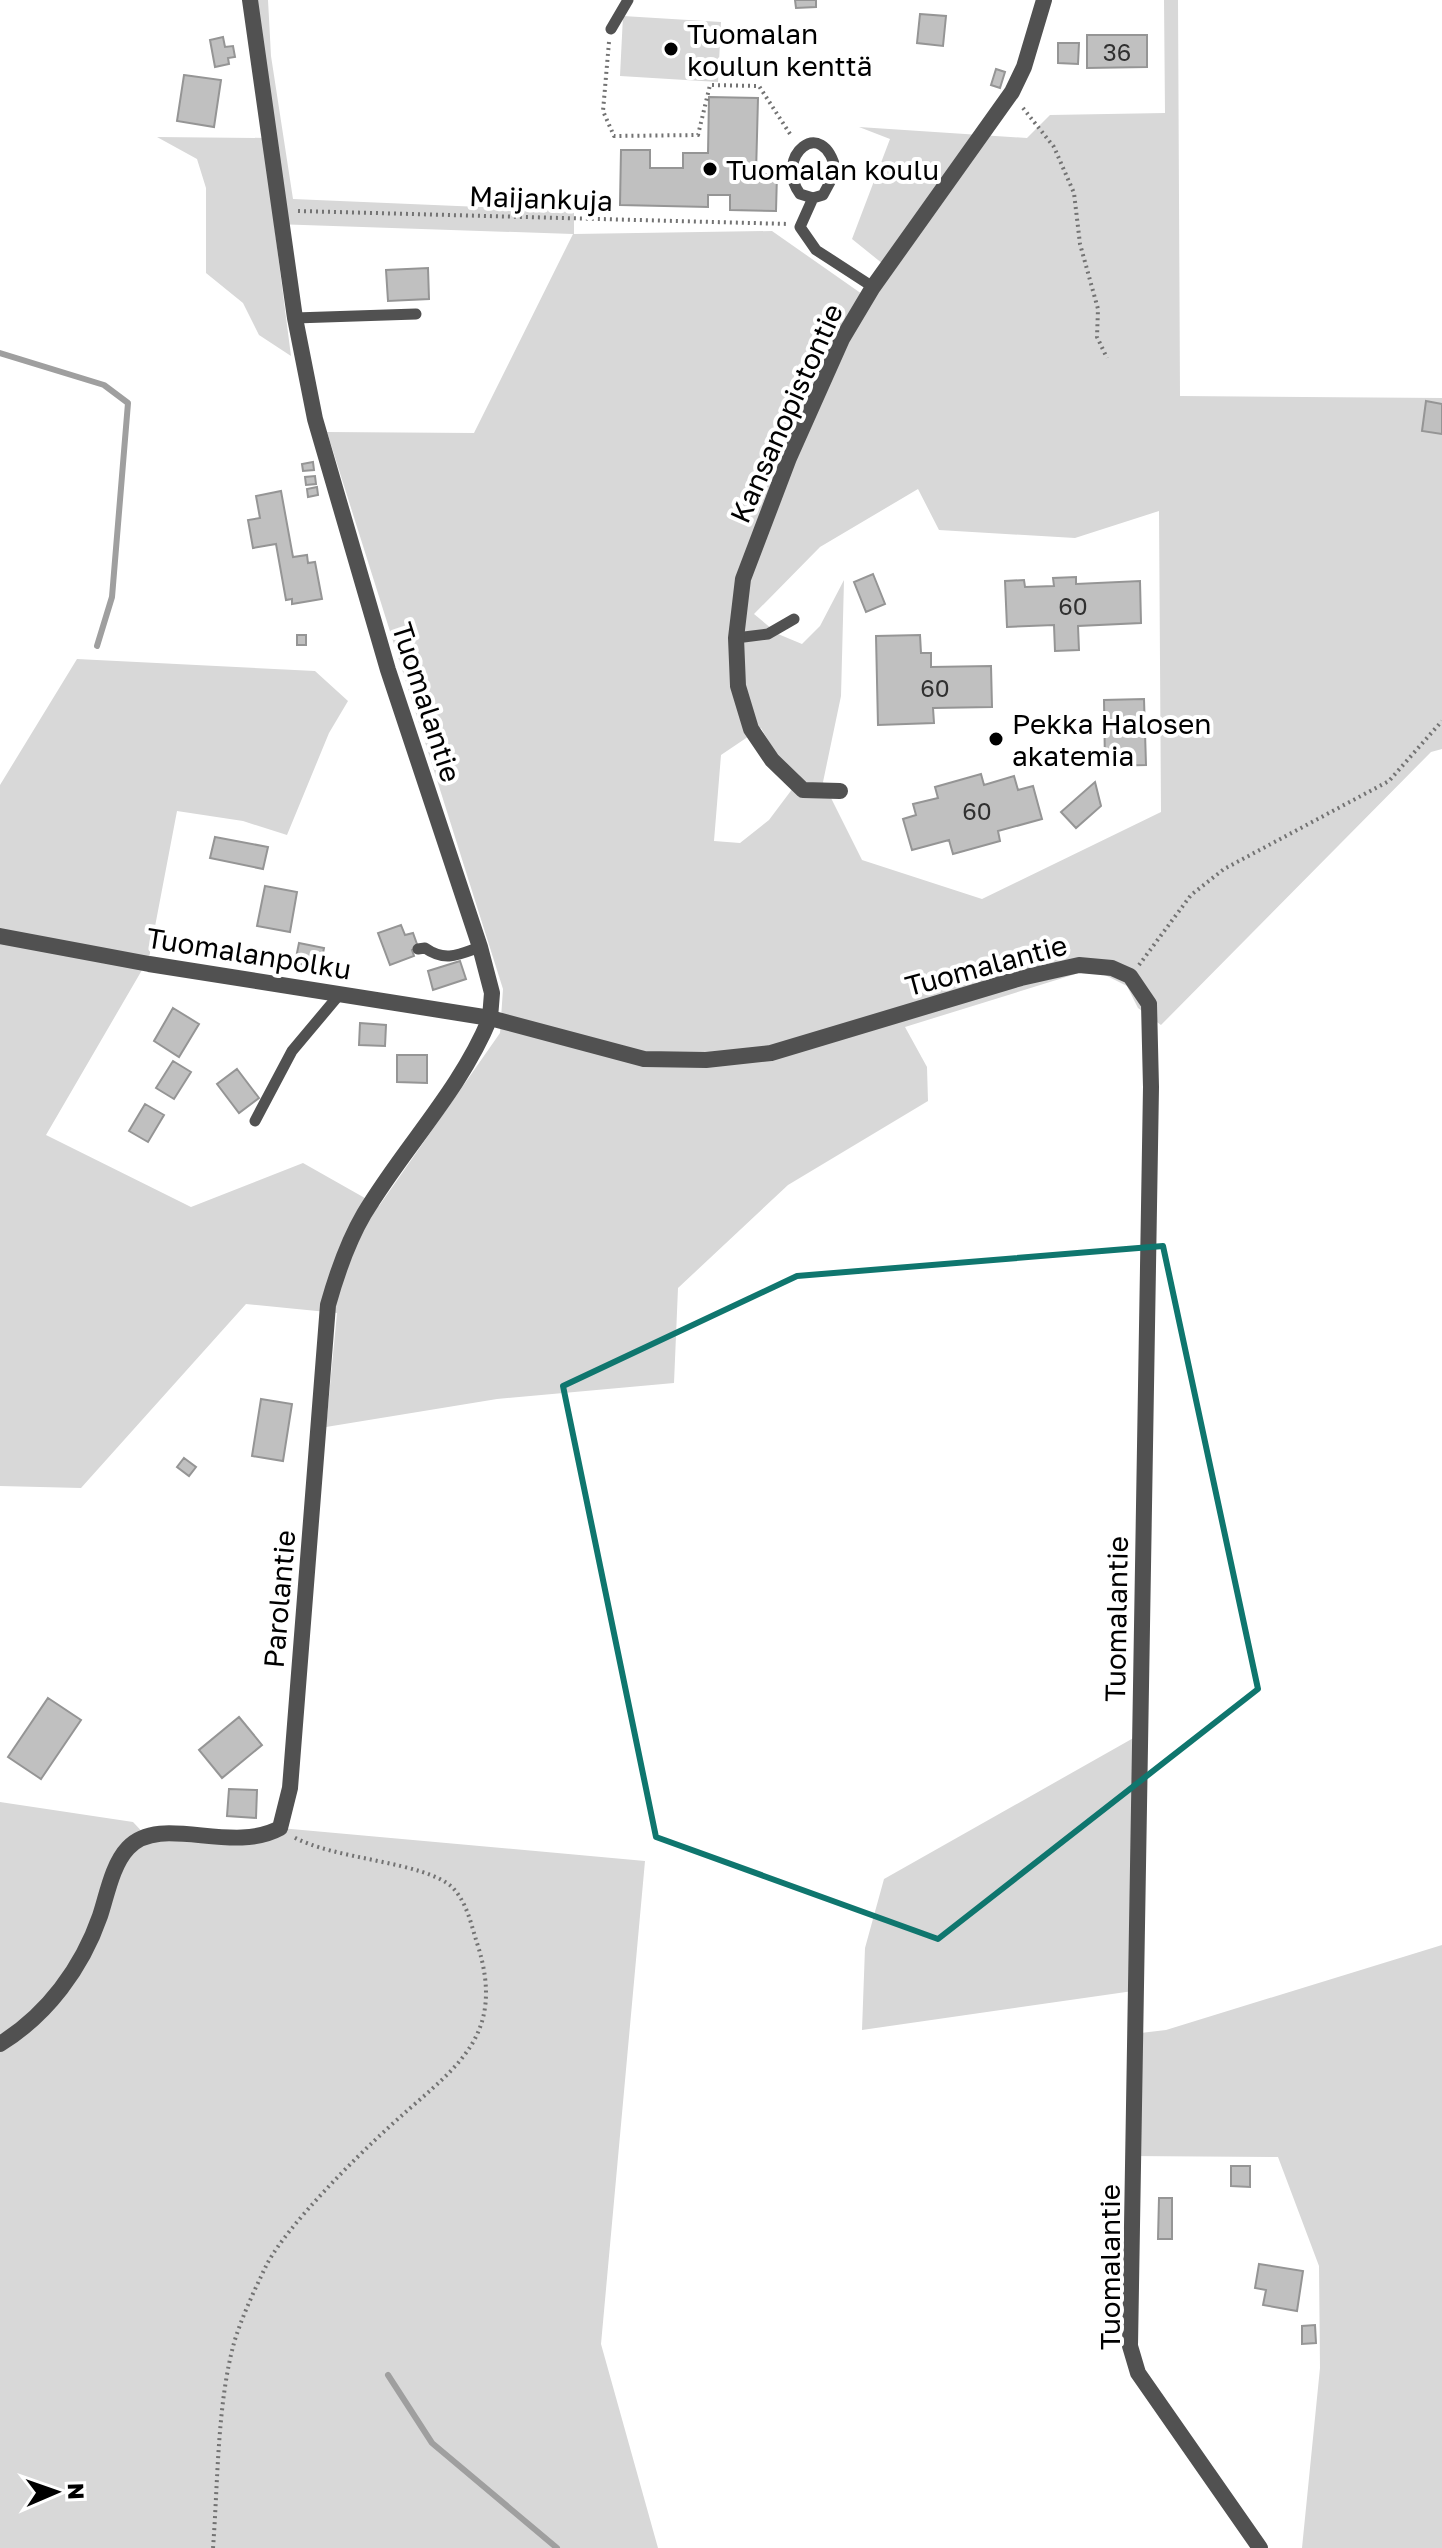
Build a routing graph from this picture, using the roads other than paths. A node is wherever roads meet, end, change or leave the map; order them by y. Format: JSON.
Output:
{"nodes":[{"id":1,"x":250,"y":0,"type":"edge"},
{"id":2,"x":628,"y":0,"type":"edge"},
{"id":3,"x":1044,"y":0,"type":"edge"},
{"id":4,"x":611,"y":29,"type":"road end"},
{"id":5,"x":813,"y":198,"type":"junction"},
{"id":6,"x":873,"y":287,"type":"junction"},
{"id":7,"x":416,"y":314,"type":"dead end"},
{"id":8,"x":295,"y":318,"type":"junction"},
{"id":9,"x":794,"y":619,"type":"dead end"},
{"id":10,"x":736,"y":638,"type":"junction"},
{"id":11,"x":840,"y":791,"type":"dead end"},
{"id":12,"x":0,"y":936,"type":"edge"},
{"id":13,"x":480,"y":947,"type":"junction"},
{"id":14,"x":418,"y":949,"type":"dead end"},
{"id":15,"x":339,"y":995,"type":"junction"},
{"id":16,"x":490,"y":1018,"type":"junction"},
{"id":17,"x":255,"y":1121,"type":"dead end"},
{"id":18,"x":0,"y":2044,"type":"edge"},
{"id":19,"x":1260,"y":2548,"type":"edge"}],
"edges":[{"from":1,"to":8,"type":"street","name":"Tuomalantie"},
{"from":2,"to":4,"type":"lane"},
{"from":3,"to":6,"type":"street","name":"Kansanopistontie"},
{"from":5,"to":5,"type":"lane"},
{"from":5,"to":6,"type":"lane"},
{"from":6,"to":10,"type":"street","name":"Kansanopistontie"},
{"from":7,"to":8,"type":"lane"},
{"from":8,"to":13,"type":"street","name":"Tuomalantie"},
{"from":9,"to":10,"type":"lane"},
{"from":10,"to":11,"type":"street","name":"Kansanopistontie"},
{"from":12,"to":15,"type":"street","name":"Tuomalanpolku"},
{"from":13,"to":14,"type":"lane"},
{"from":13,"to":16,"type":"street","name":"Tuomalantie"},
{"from":15,"to":16,"type":"street","name":"Tuomalanpolku"},
{"from":15,"to":17,"type":"lane"},
{"from":16,"to":18,"type":"street","name":"Parolantie"},
{"from":16,"to":19,"type":"street","name":"Tuomalantie"}]}
